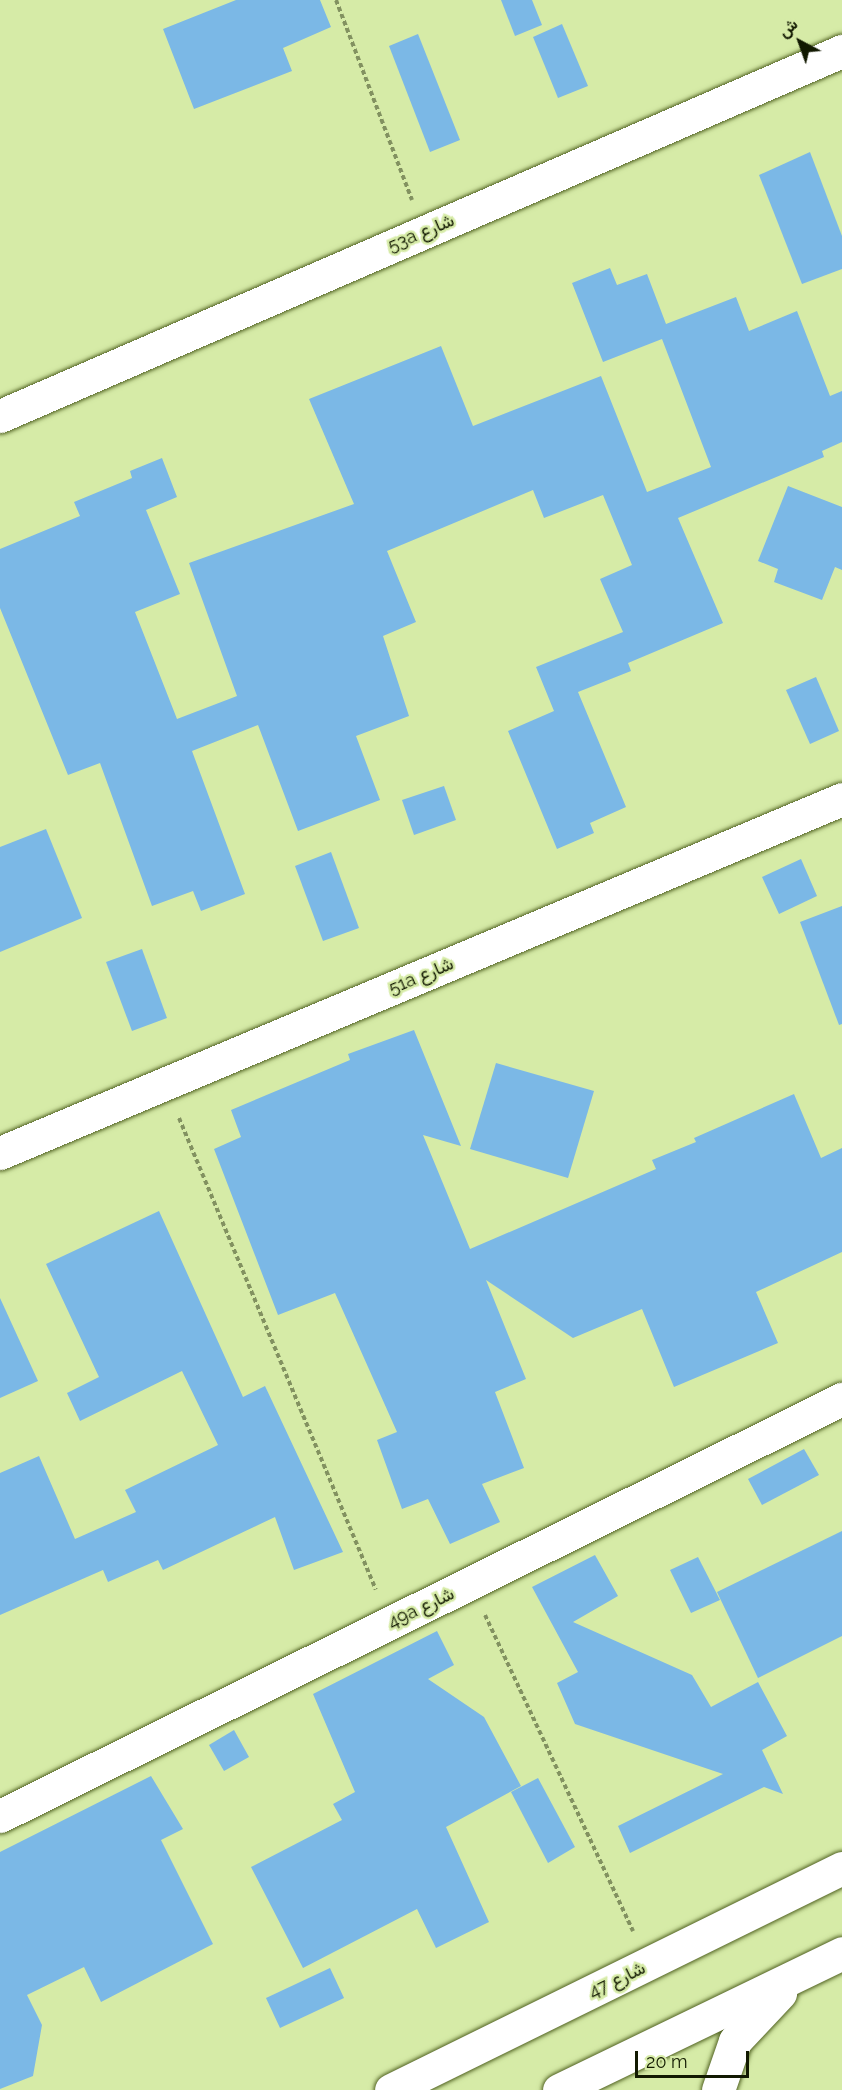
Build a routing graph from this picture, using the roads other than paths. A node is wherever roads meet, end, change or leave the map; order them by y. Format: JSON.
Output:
{"nodes":[{"id":1,"x":842,"y":51,"type":"edge"},
{"id":2,"x":0,"y":416,"type":"edge"},
{"id":3,"x":842,"y":799,"type":"edge"},
{"id":4,"x":0,"y":1153,"type":"edge"},
{"id":5,"x":842,"y":1399,"type":"edge"},
{"id":6,"x":0,"y":1816,"type":"edge"},
{"id":7,"x":842,"y":1868,"type":"edge"},
{"id":8,"x":842,"y":1953,"type":"edge"},
{"id":9,"x":804,"y":1971,"type":"junction"},
{"id":10,"x":391,"y":2090,"type":"edge"},
{"id":11,"x":559,"y":2090,"type":"edge"},
{"id":12,"x":718,"y":2090,"type":"edge"}],
"edges":[{"from":1,"to":2,"type":"street","name":"53a شارع"},
{"from":3,"to":4,"type":"street","name":"51a شارع"},
{"from":5,"to":6,"type":"street","name":"49a شارع"},
{"from":7,"to":10,"type":"street","name":"شارع 47"},
{"from":8,"to":9,"type":"street"},
{"from":9,"to":11,"type":"street"},
{"from":9,"to":12,"type":"street"}]}
